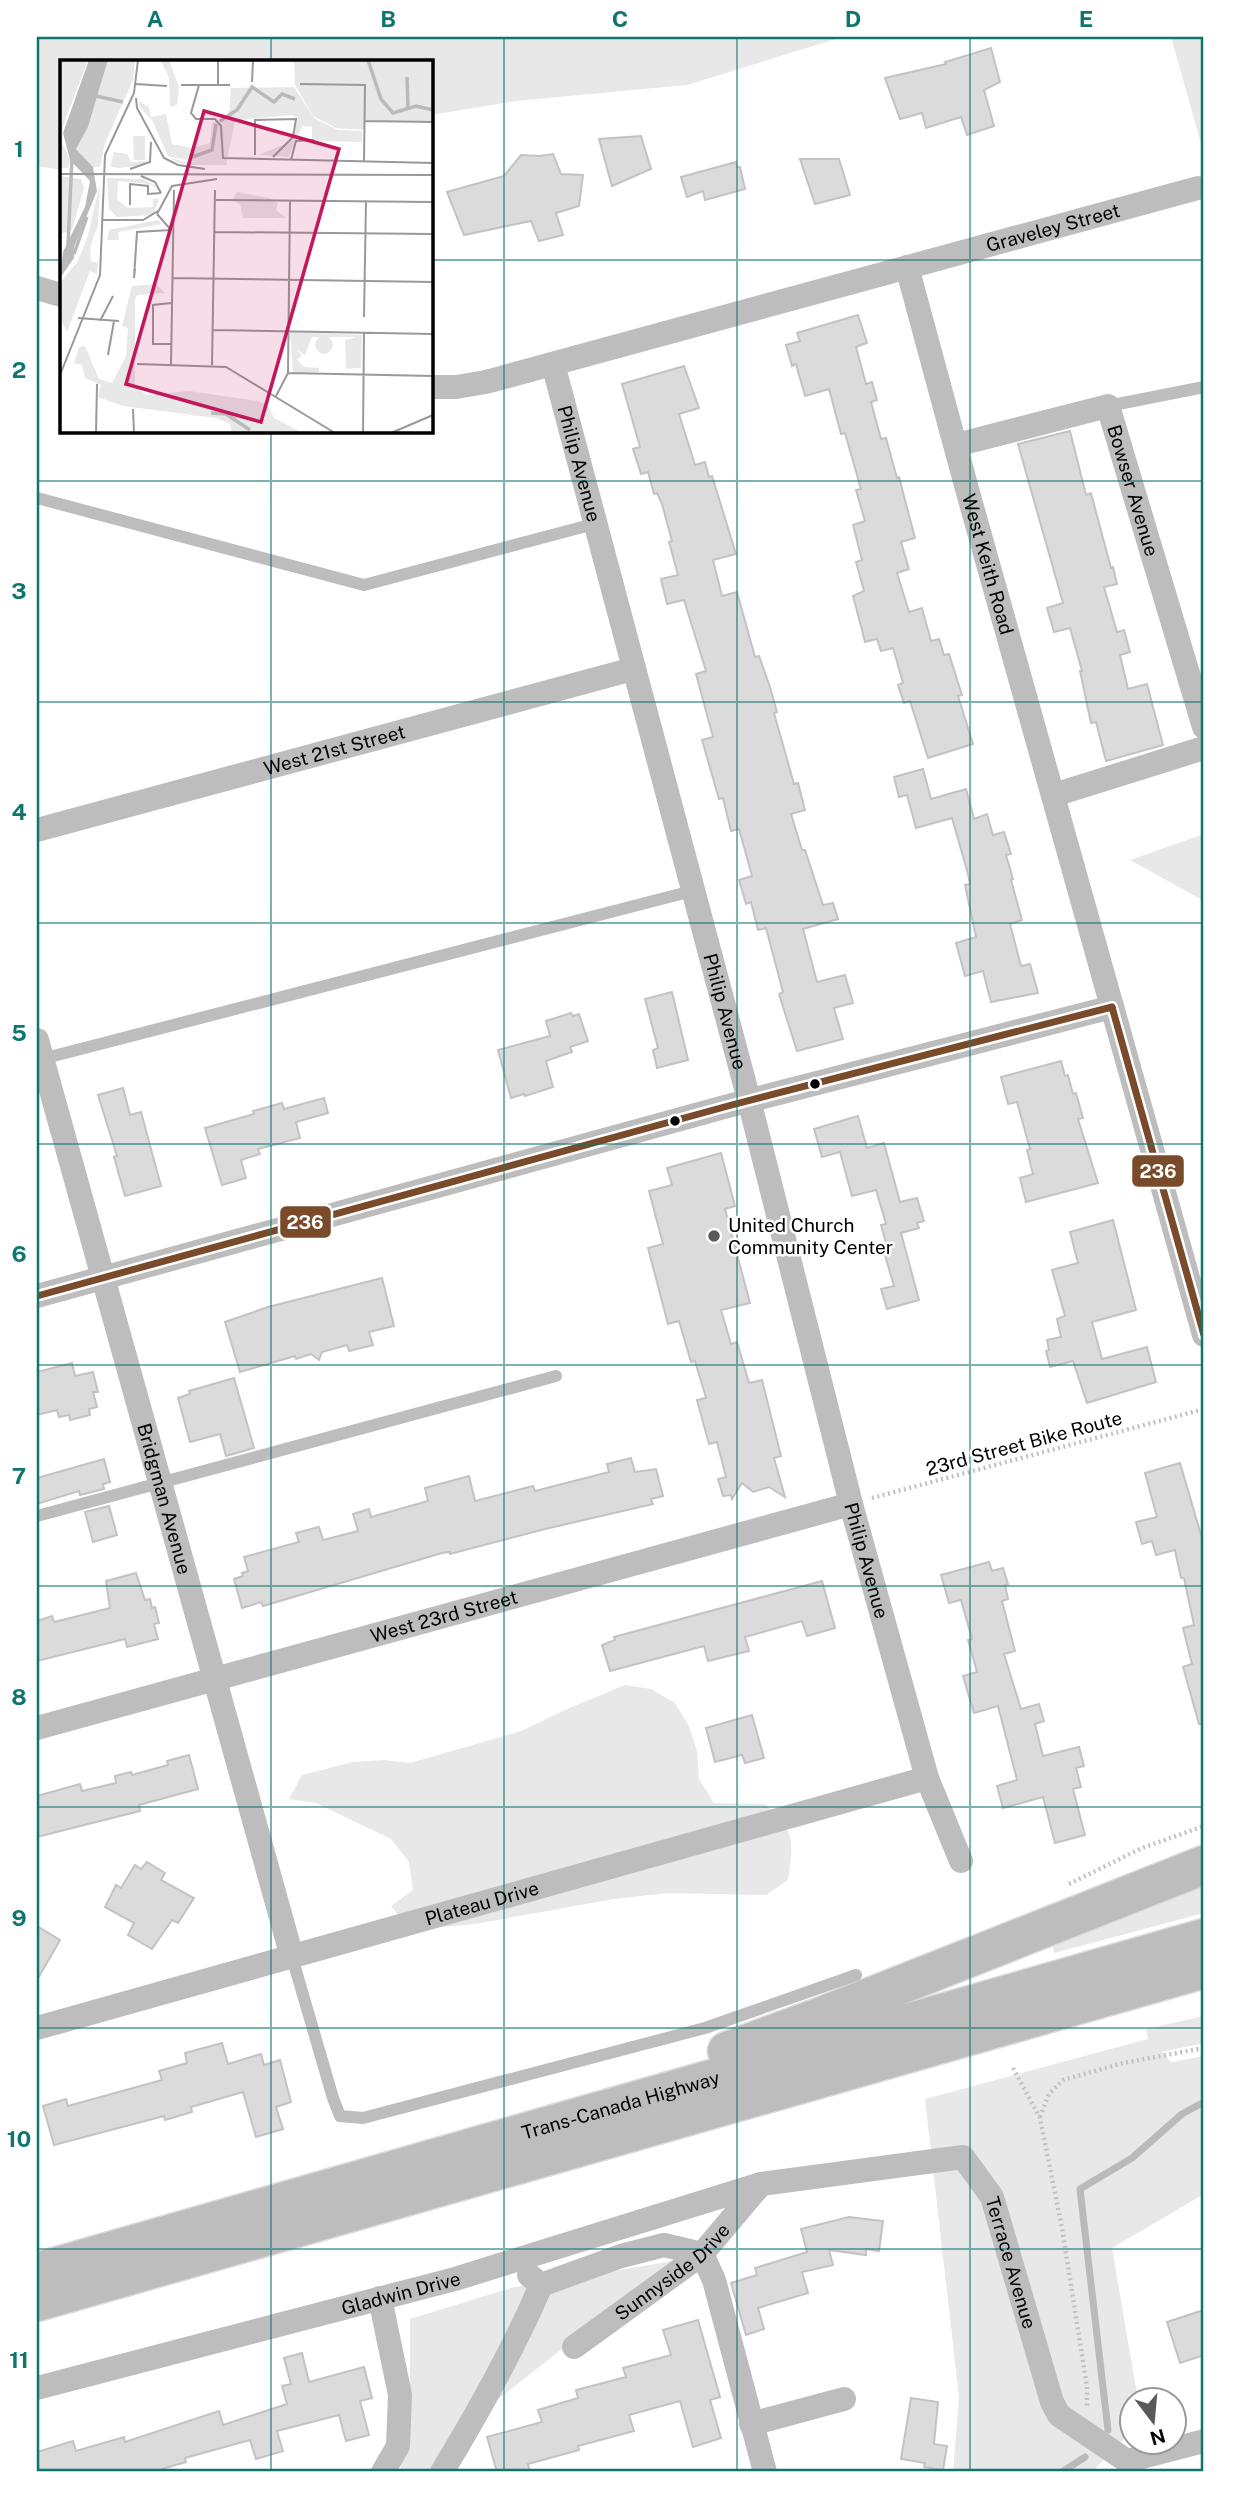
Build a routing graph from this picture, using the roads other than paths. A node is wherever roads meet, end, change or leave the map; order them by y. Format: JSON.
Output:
{"nodes":[{"id":1,"x":1198,"y":188,"type":"dead end"},
{"id":2,"x":907,"y":267,"type":"junction"},
{"id":3,"x":37,"y":288,"type":"edge"},
{"id":4,"x":60,"y":295,"type":"edge"},
{"id":5,"x":553,"y":364,"type":"junction"},
{"id":6,"x":432,"y":387,"type":"edge"},
{"id":7,"x":1204,"y":387,"type":"edge"},
{"id":8,"x":1108,"y":406,"type":"junction"},
{"id":9,"x":956,"y":445,"type":"junction"},
{"id":10,"x":37,"y":498,"type":"edge"},
{"id":11,"x":594,"y":524,"type":"junction"},
{"id":12,"x":633,"y":669,"type":"junction"},
{"id":13,"x":1204,"y":727,"type":"edge"},
{"id":14,"x":1204,"y":748,"type":"edge"},
{"id":15,"x":1054,"y":795,"type":"junction"},
{"id":16,"x":37,"y":831,"type":"edge"},
{"id":17,"x":692,"y":891,"type":"junction"},
{"id":18,"x":1112,"y":1007,"type":"junction"},
{"id":19,"x":38,"y":1053,"type":"edge"},
{"id":20,"x":749,"y":1100,"type":"junction"},
{"id":21,"x":104,"y":1277,"type":"junction"},
{"id":22,"x":37,"y":1296,"type":"edge"},
{"id":23,"x":1204,"y":1335,"type":"edge"},
{"id":24,"x":556,"y":1376,"type":"dead end"},
{"id":25,"x":159,"y":1482,"type":"junction"},
{"id":26,"x":850,"y":1504,"type":"junction"},
{"id":27,"x":37,"y":1516,"type":"edge"},
{"id":28,"x":215,"y":1678,"type":"junction"},
{"id":29,"x":37,"y":1728,"type":"edge"},
{"id":30,"x":927,"y":1778,"type":"junction"},
{"id":31,"x":961,"y":1861,"type":"dead end"},
{"id":32,"x":1204,"y":1865,"type":"edge"},
{"id":33,"x":1204,"y":1938,"type":"edge"},
{"id":34,"x":292,"y":1957,"type":"junction"},
{"id":35,"x":1204,"y":1969,"type":"edge"},
{"id":36,"x":856,"y":1975,"type":"dead end"},
{"id":37,"x":1204,"y":1996,"type":"edge"},
{"id":38,"x":37,"y":2028,"type":"edge"},
{"id":39,"x":867,"y":2066,"type":"junction"},
{"id":40,"x":761,"y":2184,"type":"junction"},
{"id":41,"x":310,"y":2194,"type":"junction"},
{"id":42,"x":702,"y":2254,"type":"junction"},
{"id":43,"x":520,"y":2259,"type":"junction"},
{"id":44,"x":37,"y":2272,"type":"edge"},
{"id":45,"x":541,"y":2285,"type":"junction"},
{"id":46,"x":380,"y":2298,"type":"junction"},
{"id":47,"x":37,"y":2302,"type":"edge"},
{"id":48,"x":574,"y":2347,"type":"dead end"},
{"id":49,"x":37,"y":2388,"type":"edge"},
{"id":50,"x":844,"y":2399,"type":"dead end"},
{"id":51,"x":751,"y":2424,"type":"junction"},
{"id":52,"x":1204,"y":2441,"type":"edge"},
{"id":53,"x":383,"y":2472,"type":"edge"},
{"id":54,"x":442,"y":2472,"type":"edge"},
{"id":55,"x":765,"y":2472,"type":"edge"}],
"edges":[{"from":1,"to":2,"type":"street","name":"Graveley Street"},
{"from":2,"to":5,"type":"street"},
{"from":2,"to":9,"type":"street","name":"West Keith Road"},
{"from":3,"to":4,"type":"street"},
{"from":5,"to":6,"type":"street"},
{"from":5,"to":11,"type":"street","name":"Philip Avenue"},
{"from":7,"to":8,"type":"lane"},
{"from":8,"to":9,"type":"street","name":"Bowser Avenue"},
{"from":8,"to":13,"type":"street","name":"Bowser Avenue"},
{"from":9,"to":15,"type":"street","name":"West Keith Road"},
{"from":10,"to":11,"type":"lane"},
{"from":11,"to":12,"type":"street","name":"Philip Avenue"},
{"from":12,"to":16,"type":"street","name":"West 21st Street"},
{"from":12,"to":17,"type":"street","name":"Philip Avenue"},
{"from":14,"to":15,"type":"street"},
{"from":15,"to":18,"type":"street","name":"West Keith Road"},
{"from":17,"to":19,"type":"lane"},
{"from":17,"to":20,"type":"street","name":"Philip Avenue"},
{"from":18,"to":20,"type":"street"},
{"from":18,"to":23,"type":"street","name":"West Keith Road"},
{"from":19,"to":21,"type":"street","name":"Bridgman Avenue"},
{"from":20,"to":21,"type":"street"},
{"from":20,"to":26,"type":"street","name":"Philip Avenue"},
{"from":21,"to":22,"type":"street"},
{"from":21,"to":25,"type":"street","name":"Bridgman Avenue"},
{"from":24,"to":25,"type":"lane"},
{"from":25,"to":27,"type":"lane"},
{"from":25,"to":28,"type":"street","name":"Bridgman Avenue"},
{"from":26,"to":28,"type":"street","name":"West 23rd Street"},
{"from":26,"to":30,"type":"street","name":"Philip Avenue"},
{"from":28,"to":29,"type":"street","name":"West 23rd Street"},
{"from":28,"to":34,"type":"street","name":"Bridgman Avenue"},
{"from":30,"to":31,"type":"street","name":"Philip Avenue"},
{"from":30,"to":34,"type":"street","name":"Plateau Drive"},
{"from":32,"to":41,"type":"highway"},
{"from":33,"to":41,"type":"highway","name":"Trans-Canada Highway"},
{"from":34,"to":36,"type":"lane"},
{"from":34,"to":38,"type":"street","name":"Plateau Drive"},
{"from":35,"to":39,"type":"highway","name":"Trans-Canada Highway"},
{"from":37,"to":39,"type":"highway"},
{"from":39,"to":47,"type":"highway","name":"Trans-Canada Highway"},
{"from":40,"to":42,"type":"street","name":"Sunnyside Drive"},
{"from":40,"to":43,"type":"street","name":"Gladwin Drive"},
{"from":40,"to":52,"type":"street","name":"Terrace Avenue"},
{"from":41,"to":44,"type":"highway","name":"Trans-Canada Highway"},
{"from":42,"to":45,"type":"street"},
{"from":42,"to":48,"type":"street","name":"Sunnyside Drive"},
{"from":42,"to":51,"type":"street"},
{"from":43,"to":45,"type":"street"},
{"from":43,"to":46,"type":"street","name":"Gladwin Drive"},
{"from":45,"to":54,"type":"street"},
{"from":46,"to":49,"type":"street","name":"Gladwin Drive"},
{"from":46,"to":53,"type":"street"},
{"from":50,"to":51,"type":"street"},
{"from":51,"to":55,"type":"street"}]}
